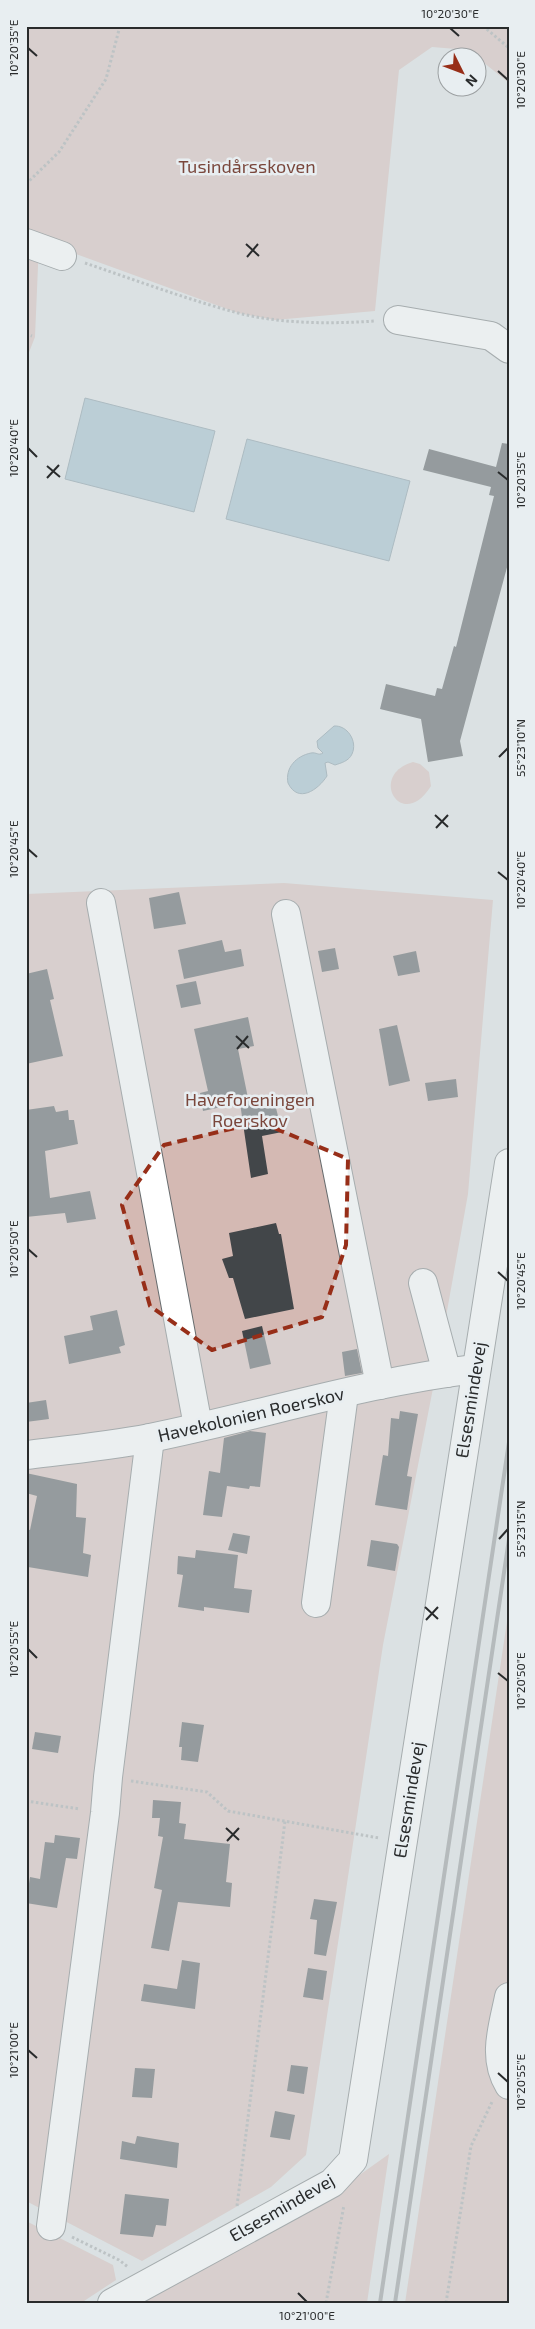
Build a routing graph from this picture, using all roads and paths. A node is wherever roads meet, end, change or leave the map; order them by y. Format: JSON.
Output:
{"nodes":[{"id":1,"x":120,"y":26,"type":"edge"},
{"id":2,"x":483,"y":26,"type":"edge"},
{"id":3,"x":509,"y":48,"type":"edge"},
{"id":4,"x":26,"y":184,"type":"edge"},
{"id":5,"x":26,"y":243,"type":"edge"},
{"id":6,"x":62,"y":256,"type":"joint"},
{"id":7,"x":398,"y":320,"type":"joint"},
{"id":8,"x":26,"y":334,"type":"edge"},
{"id":9,"x":32,"y":336,"type":"dead end"},
{"id":10,"x":509,"y":349,"type":"edge"},
{"id":11,"x":101,"y":903,"type":"dead end"},
{"id":12,"x":286,"y":914,"type":"dead end"},
{"id":13,"x":509,"y":1163,"type":"edge"},
{"id":14,"x":423,"y":1283,"type":"dead end"},
{"id":15,"x":475,"y":1369,"type":"junction"},
{"id":16,"x":447,"y":1373,"type":"junction"},
{"id":17,"x":380,"y":1386,"type":"junction"},
{"id":18,"x":344,"y":1394,"type":"junction"},
{"id":19,"x":198,"y":1426,"type":"junction"},
{"id":20,"x":150,"y":1438,"type":"junction"},
{"id":21,"x":26,"y":1455,"type":"edge"},
{"id":22,"x":316,"y":1603,"type":"dead end"},
{"id":23,"x":108,"y":1777,"type":"junction"},
{"id":24,"x":26,"y":1801,"type":"edge"},
{"id":25,"x":105,"y":1813,"type":"junction"},
{"id":26,"x":285,"y":1821,"type":"junction"},
{"id":27,"x":402,"y":1842,"type":"junction"},
{"id":28,"x":509,"y":1997,"type":"edge"},
{"id":29,"x":506,"y":2081,"type":"edge"},
{"id":30,"x":346,"y":2198,"type":"dead end"},
{"id":31,"x":51,"y":2226,"type":"joint"},
{"id":32,"x":233,"y":2237,"type":"junction"},
{"id":33,"x":141,"y":2286,"type":"junction"},
{"id":34,"x":112,"y":2303,"type":"edge"},
{"id":35,"x":326,"y":2303,"type":"edge"},
{"id":36,"x":446,"y":2303,"type":"edge"}],
"edges":[{"from":1,"to":4,"type":"path"},
{"from":2,"to":3,"type":"path"},
{"from":5,"to":6,"type":"street"},
{"from":6,"to":7,"type":"path"},
{"from":7,"to":10,"type":"street"},
{"from":8,"to":9,"type":"path"},
{"from":11,"to":19,"type":"street"},
{"from":12,"to":17,"type":"street"},
{"from":13,"to":15,"type":"street","name":"Elsesmindevej"},
{"from":14,"to":16,"type":"street"},
{"from":15,"to":16,"type":"street","name":"Havekolonien Roerskov"},
{"from":15,"to":27,"type":"street","name":"Elsesmindevej"},
{"from":16,"to":17,"type":"street","name":"Havekolonien Roerskov"},
{"from":17,"to":18,"type":"street","name":"Havekolonien Roerskov"},
{"from":18,"to":19,"type":"street","name":"Havekolonien Roerskov"},
{"from":18,"to":22,"type":"street"},
{"from":19,"to":20,"type":"street","name":"Havekolonien Roerskov"},
{"from":20,"to":21,"type":"street","name":"Havekolonien Roerskov"},
{"from":20,"to":23,"type":"street"},
{"from":23,"to":25,"type":"street"},
{"from":23,"to":26,"type":"path"},
{"from":24,"to":25,"type":"path"},
{"from":25,"to":31,"type":"street"},
{"from":26,"to":27,"type":"path"},
{"from":26,"to":32,"type":"path"},
{"from":27,"to":32,"type":"street","name":"Elsesmindevej"},
{"from":28,"to":29,"type":"street"},
{"from":29,"to":36,"type":"path"},
{"from":30,"to":35,"type":"path"},
{"from":31,"to":33,"type":"path"},
{"from":32,"to":33,"type":"street","name":"Elsesmindevej"},
{"from":33,"to":34,"type":"street","name":"Elsesmindevej"}]}
